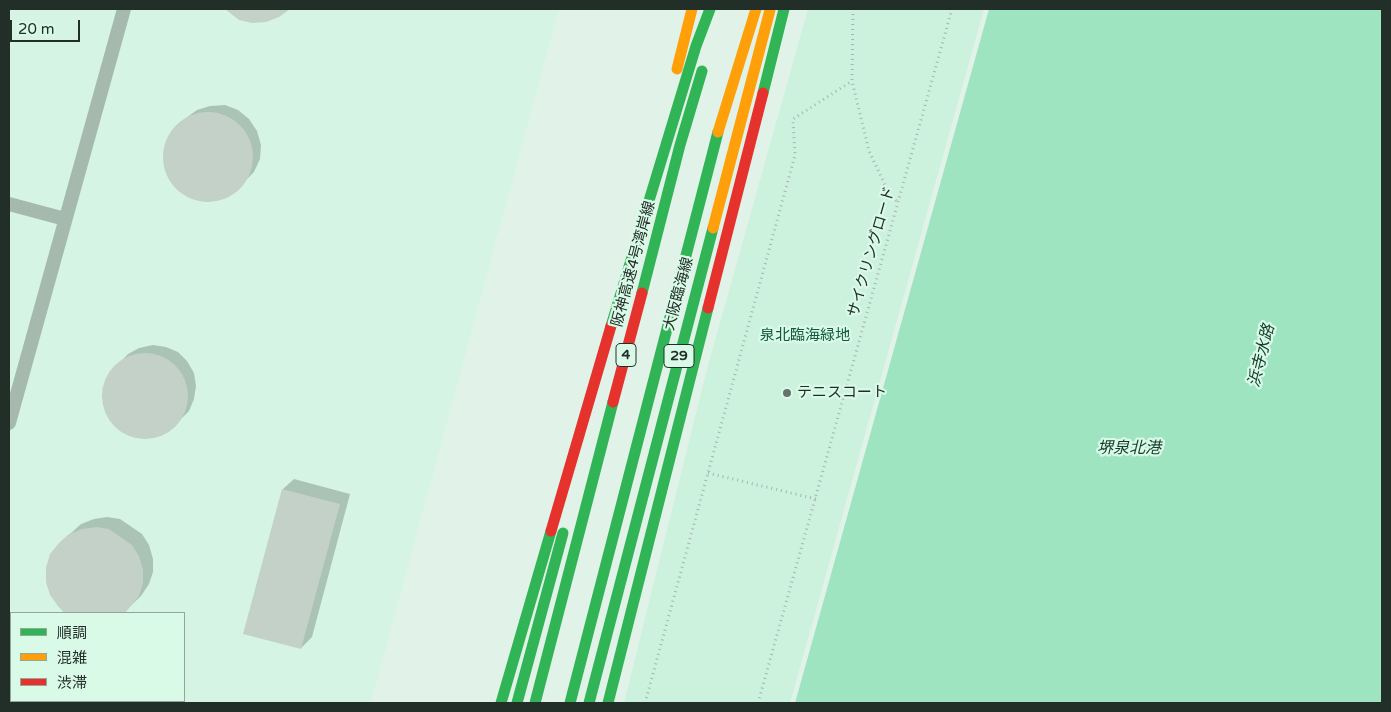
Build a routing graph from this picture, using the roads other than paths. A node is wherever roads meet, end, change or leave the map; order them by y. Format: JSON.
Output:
{"nodes":[{"id":1,"x":124,"y":9,"type":"edge"},
{"id":2,"x":692,"y":9,"type":"edge"},
{"id":3,"x":710,"y":9,"type":"edge"},
{"id":4,"x":722,"y":9,"type":"edge"},
{"id":5,"x":756,"y":9,"type":"edge"},
{"id":6,"x":771,"y":9,"type":"edge"},
{"id":7,"x":784,"y":9,"type":"edge"},
{"id":8,"x":715,"y":28,"type":"dead end"},
{"id":9,"x":707,"y":55,"type":"dead end"},
{"id":10,"x":9,"y":204,"type":"edge"},
{"id":11,"x":65,"y":219,"type":"junction"},
{"id":12,"x":9,"y":423,"type":"edge"},
{"id":13,"x":501,"y":703,"type":"edge"},
{"id":14,"x":517,"y":703,"type":"edge"},
{"id":15,"x":535,"y":703,"type":"edge"},
{"id":16,"x":570,"y":703,"type":"edge"},
{"id":17,"x":589,"y":703,"type":"edge"},
{"id":18,"x":608,"y":703,"type":"edge"}],
"edges":[{"from":1,"to":11,"type":"lane"},
{"from":2,"to":14,"type":"main road"},
{"from":3,"to":13,"type":"main road","number":"4","bridge":true},
{"from":4,"to":8,"type":"main road"},
{"from":5,"to":16,"type":"main road","number":"4"},
{"from":6,"to":17,"type":"main road","name":"大阪臨海線","number":"29"},
{"from":7,"to":18,"type":"main road"},
{"from":9,"to":15,"type":"main road","name":"阪神高速4号湾岸線","number":"4"},
{"from":10,"to":11,"type":"lane"},
{"from":11,"to":12,"type":"lane"}]}
